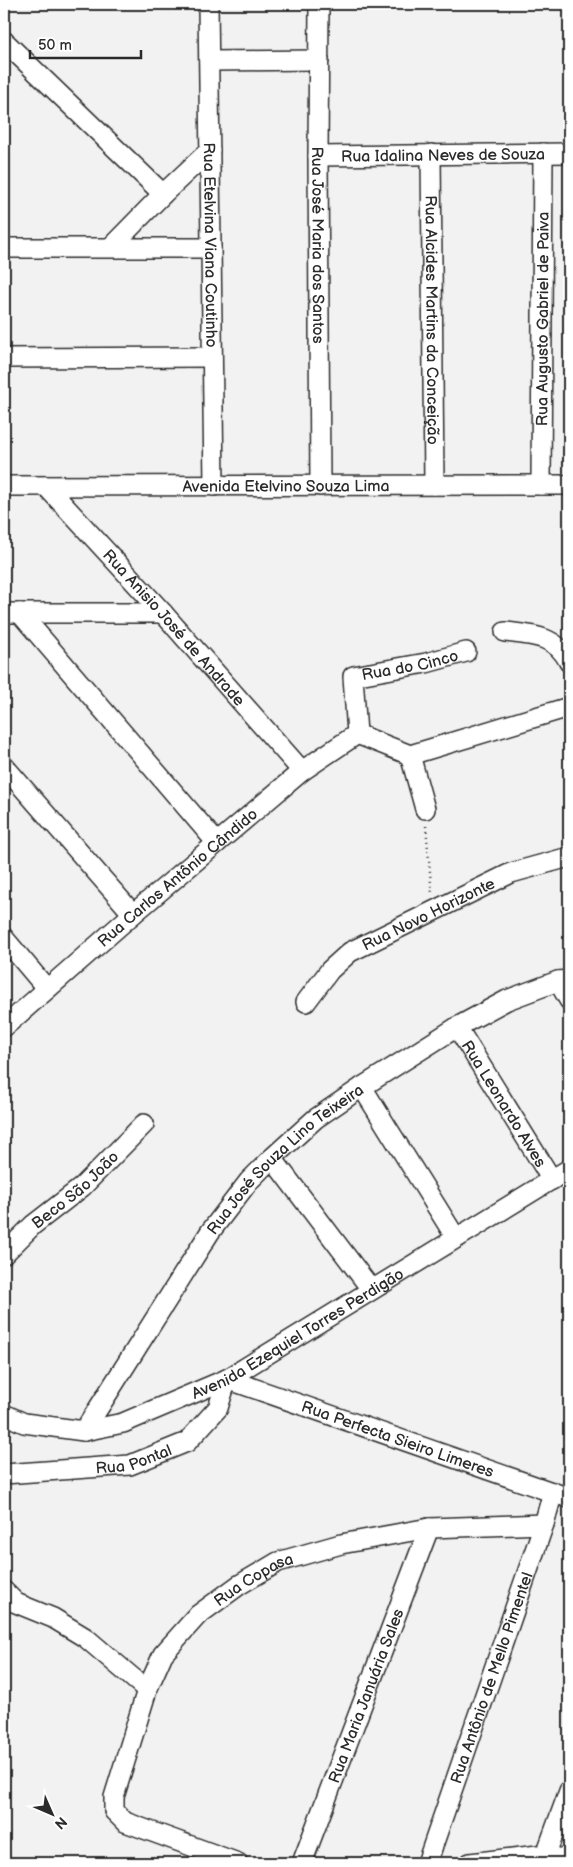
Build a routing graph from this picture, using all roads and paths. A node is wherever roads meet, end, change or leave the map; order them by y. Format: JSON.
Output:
{"nodes":[{"id":1,"x":208,"y":4,"type":"edge"},
{"id":2,"x":319,"y":4,"type":"edge"},
{"id":3,"x":4,"y":41,"type":"edge"},
{"id":4,"x":319,"y":60,"type":"junction"},
{"id":5,"x":208,"y":61,"type":"junction"},
{"id":6,"x":210,"y":150,"type":"junction"},
{"id":7,"x":543,"y":153,"type":"junction"},
{"id":8,"x":569,"y":153,"type":"edge"},
{"id":9,"x":431,"y":154,"type":"junction"},
{"id":10,"x":318,"y":156,"type":"junction"},
{"id":11,"x":163,"y":194,"type":"junction"},
{"id":12,"x":111,"y":247,"type":"junction"},
{"id":13,"x":4,"y":248,"type":"edge"},
{"id":14,"x":211,"y":248,"type":"junction"},
{"id":15,"x":212,"y":357,"type":"junction"},
{"id":16,"x":4,"y":358,"type":"edge"},
{"id":17,"x":434,"y":485,"type":"junction"},
{"id":18,"x":541,"y":485,"type":"junction"},
{"id":19,"x":569,"y":485,"type":"edge"},
{"id":20,"x":4,"y":486,"type":"edge"},
{"id":21,"x":46,"y":486,"type":"junction"},
{"id":22,"x":214,"y":486,"type":"junction"},
{"id":23,"x":320,"y":486,"type":"junction"},
{"id":24,"x":162,"y":612,"type":"junction"},
{"id":25,"x":12,"y":613,"type":"edge"},
{"id":26,"x":505,"y":632,"type":"dead end"},
{"id":27,"x":466,"y":652,"type":"dead end"},
{"id":28,"x":569,"y":662,"type":"edge"},
{"id":29,"x":569,"y":707,"type":"edge"},
{"id":30,"x":357,"y":734,"type":"junction"},
{"id":31,"x":410,"y":755,"type":"junction"},
{"id":32,"x":4,"y":766,"type":"edge"},
{"id":33,"x":302,"y":771,"type":"junction"},
{"id":34,"x":425,"y":809,"type":"joint"},
{"id":35,"x":217,"y":843,"type":"junction"},
{"id":36,"x":569,"y":856,"type":"edge"},
{"id":37,"x":433,"y":912,"type":"junction"},
{"id":38,"x":133,"y":914,"type":"junction"},
{"id":39,"x":4,"y":938,"type":"edge"},
{"id":40,"x":564,"y":981,"type":"edge"},
{"id":41,"x":47,"y":989,"type":"junction"},
{"id":42,"x":569,"y":1000,"type":"edge"},
{"id":43,"x":306,"y":1002,"type":"dead end"},
{"id":44,"x":4,"y":1027,"type":"edge"},
{"id":45,"x":457,"y":1028,"type":"junction"},
{"id":46,"x":362,"y":1087,"type":"junction"},
{"id":47,"x":144,"y":1124,"type":"dead end"},
{"id":48,"x":272,"y":1158,"type":"junction"},
{"id":49,"x":569,"y":1169,"type":"edge"},
{"id":50,"x":552,"y":1180,"type":"junction"},
{"id":51,"x":456,"y":1238,"type":"junction"},
{"id":52,"x":4,"y":1254,"type":"edge"},
{"id":53,"x":371,"y":1289,"type":"junction"},
{"id":54,"x":227,"y":1379,"type":"junction"},
{"id":55,"x":4,"y":1414,"type":"edge"},
{"id":56,"x":84,"y":1431,"type":"junction"},
{"id":57,"x":4,"y":1474,"type":"edge"},
{"id":58,"x":561,"y":1495,"type":"edge"},
{"id":59,"x":544,"y":1524,"type":"junction"},
{"id":60,"x":429,"y":1528,"type":"junction"},
{"id":61,"x":4,"y":1591,"type":"edge"},
{"id":62,"x":146,"y":1690,"type":"junction"},
{"id":63,"x":569,"y":1791,"type":"edge"},
{"id":64,"x":546,"y":1854,"type":"junction"},
{"id":65,"x":211,"y":1859,"type":"edge"},
{"id":66,"x":569,"y":1862,"type":"edge"},
{"id":67,"x":238,"y":1863,"type":"edge"},
{"id":68,"x":302,"y":1863,"type":"edge"},
{"id":69,"x":427,"y":1863,"type":"edge"},
{"id":70,"x":470,"y":1863,"type":"edge"}],
"edges":[{"from":1,"to":5,"type":"street","name":"Rua Etelvina Viana Coutinho"},
{"from":2,"to":4,"type":"street","name":"Rua José Maria dos Santos"},
{"from":3,"to":11,"type":"street"},
{"from":4,"to":5,"type":"street"},
{"from":4,"to":10,"type":"street","name":"Rua José Maria dos Santos"},
{"from":5,"to":6,"type":"street","name":"Rua Etelvina Viana Coutinho"},
{"from":6,"to":11,"type":"street"},
{"from":6,"to":14,"type":"street","name":"Rua Etelvina Viana Coutinho"},
{"from":7,"to":8,"type":"street","name":"Rua Idalina Neves de Souza"},
{"from":7,"to":9,"type":"street","name":"Rua Idalina Neves de Souza"},
{"from":7,"to":18,"type":"street","name":"Rua Augusto Gabriel de Paiva"},
{"from":9,"to":10,"type":"street","name":"Rua Idalina Neves de Souza"},
{"from":9,"to":17,"type":"street","name":"Rua Alcides Martins da Conceição"},
{"from":10,"to":23,"type":"street","name":"Rua José Maria dos Santos"},
{"from":11,"to":12,"type":"street"},
{"from":12,"to":13,"type":"street"},
{"from":12,"to":14,"type":"street"},
{"from":14,"to":15,"type":"street","name":"Rua Etelvina Viana Coutinho"},
{"from":15,"to":16,"type":"street"},
{"from":15,"to":22,"type":"street","name":"Rua Etelvina Viana Coutinho"},
{"from":17,"to":18,"type":"street","name":"Avenida Etelvino Souza Lima"},
{"from":17,"to":23,"type":"street","name":"Avenida Etelvino Souza Lima"},
{"from":18,"to":19,"type":"street","name":"Avenida Etelvino Souza Lima"},
{"from":20,"to":21,"type":"street","name":"Avenida Etelvino Souza Lima"},
{"from":21,"to":22,"type":"street","name":"Avenida Etelvino Souza Lima"},
{"from":21,"to":24,"type":"street","name":"Rua Anisio José de Andrade"},
{"from":22,"to":23,"type":"street","name":"Avenida Etelvino Souza Lima"},
{"from":24,"to":25,"type":"street"},
{"from":24,"to":33,"type":"street","name":"Rua Anisio José de Andrade"},
{"from":25,"to":35,"type":"street"},
{"from":26,"to":28,"type":"street"},
{"from":27,"to":30,"type":"street","name":"Rua do Cinco"},
{"from":29,"to":31,"type":"street"},
{"from":30,"to":31,"type":"street"},
{"from":30,"to":33,"type":"street","name":"Rua Carlos Antônio Cândido"},
{"from":31,"to":34,"type":"street"},
{"from":32,"to":38,"type":"street"},
{"from":33,"to":35,"type":"street","name":"Rua Carlos Antônio Cândido"},
{"from":34,"to":37,"type":"path"},
{"from":35,"to":38,"type":"street","name":"Rua Carlos Antônio Cândido"},
{"from":36,"to":37,"type":"street","name":"Rua Novo Horizonte"},
{"from":37,"to":43,"type":"street","name":"Rua Novo Horizonte"},
{"from":38,"to":41,"type":"street","name":"Rua Carlos Antônio Cândido"},
{"from":39,"to":41,"type":"street"},
{"from":40,"to":42,"type":"street"},
{"from":40,"to":45,"type":"street","name":"Rua José Souza Lino Teixeira"},
{"from":41,"to":44,"type":"street","name":"Rua Carlos Antônio Cândido"},
{"from":45,"to":46,"type":"street","name":"Rua José Souza Lino Teixeira"},
{"from":45,"to":50,"type":"street","name":"Rua Leonardo Alves"},
{"from":46,"to":48,"type":"street","name":"Rua José Souza Lino Teixeira"},
{"from":46,"to":51,"type":"street"},
{"from":47,"to":52,"type":"street","name":"Beco São João"},
{"from":48,"to":53,"type":"street"},
{"from":48,"to":56,"type":"street","name":"Rua José Souza Lino Teixeira"},
{"from":49,"to":50,"type":"street","name":"Avenida Ezequiel Torres Perdigão"},
{"from":50,"to":51,"type":"street","name":"Avenida Ezequiel Torres Perdigão"},
{"from":51,"to":53,"type":"street","name":"Avenida Ezequiel Torres Perdigão"},
{"from":53,"to":54,"type":"street","name":"Avenida Ezequiel Torres Perdigão"},
{"from":54,"to":56,"type":"street","name":"Avenida Ezequiel Torres Perdigão"},
{"from":54,"to":57,"type":"street","name":"Rua Pontal"},
{"from":54,"to":58,"type":"street","name":"Rua Perfecta Sieiro Limeres"},
{"from":55,"to":56,"type":"street","name":"Avenida Ezequiel Torres Perdigão"},
{"from":58,"to":59,"type":"street","name":"Rua Antônio de Mello Pimentel"},
{"from":59,"to":60,"type":"street","name":"Rua Copasa"},
{"from":59,"to":69,"type":"street","name":"Rua Antônio de Mello Pimentel"},
{"from":60,"to":62,"type":"street","name":"Rua Copasa"},
{"from":60,"to":68,"type":"street","name":"Rua Maria Januária Sales"},
{"from":61,"to":62,"type":"street"},
{"from":62,"to":65,"type":"street","name":"Rua Copasa"},
{"from":63,"to":64,"type":"street"},
{"from":64,"to":66,"type":"street"},
{"from":64,"to":70,"type":"street"},
{"from":65,"to":67,"type":"street"}]}
